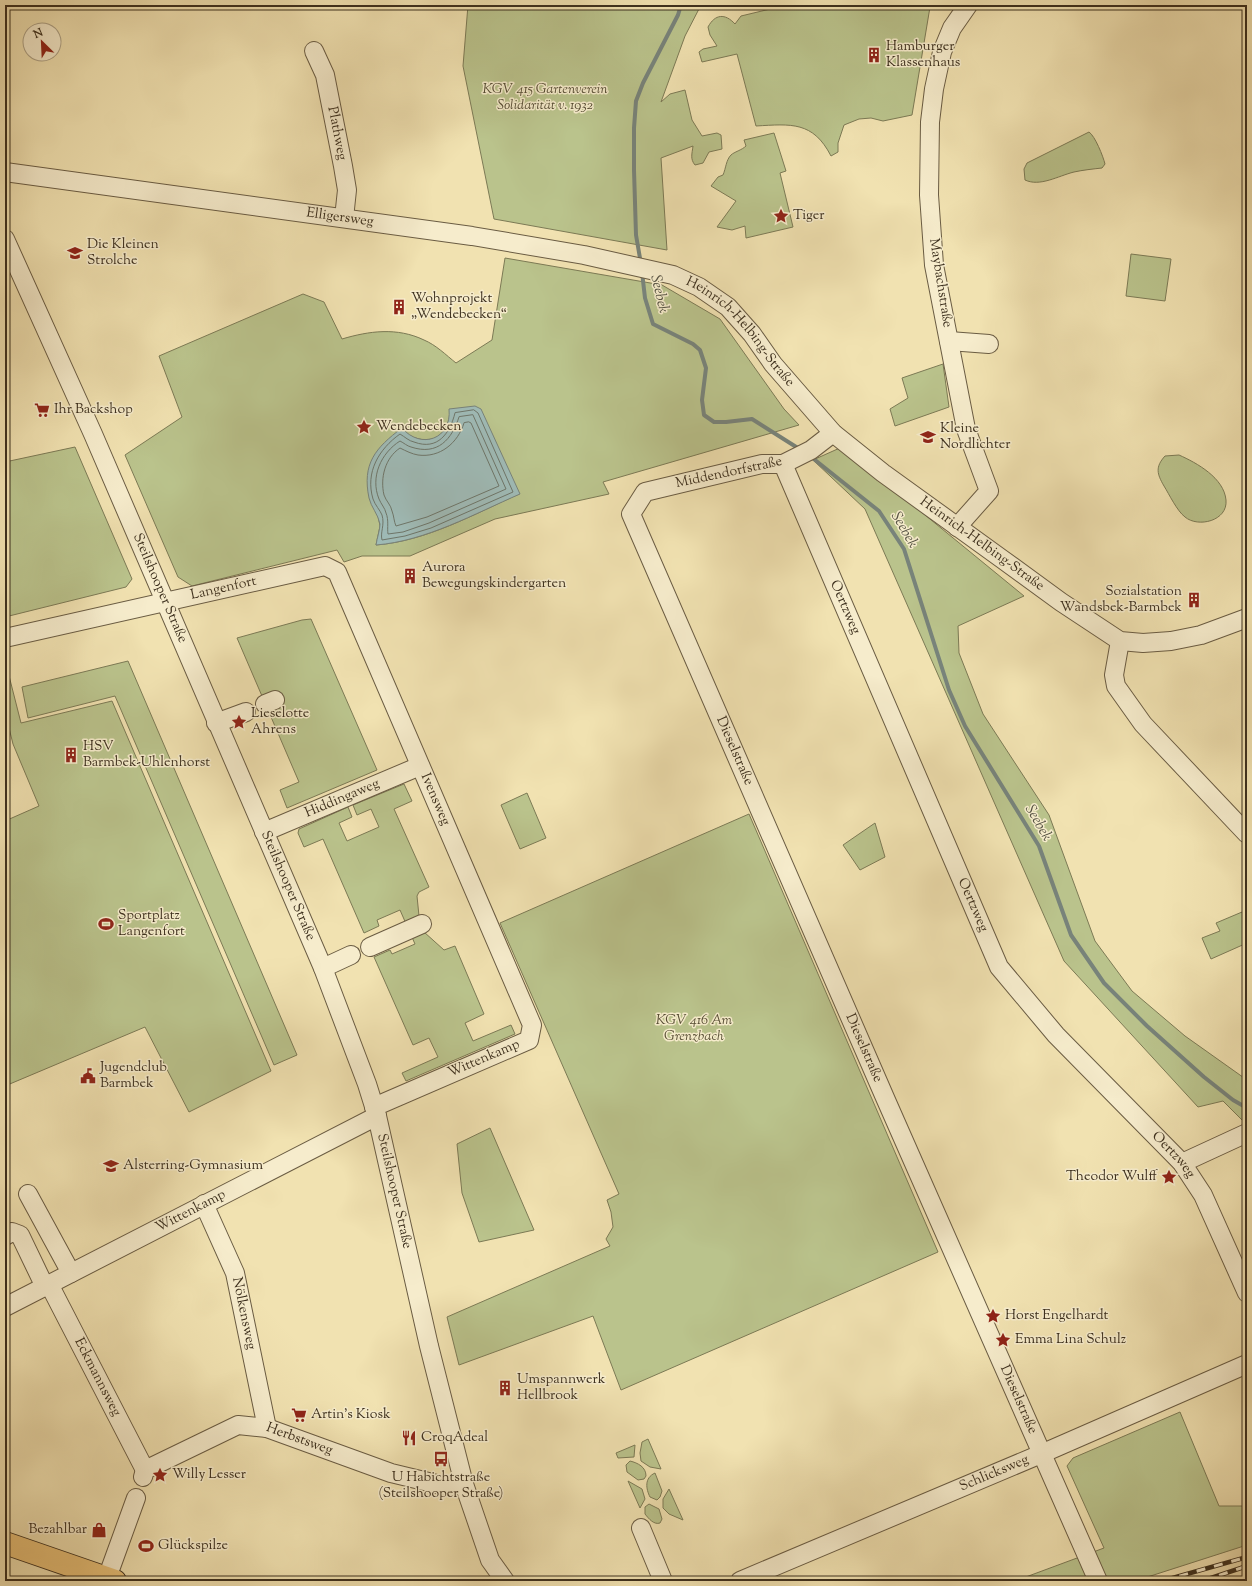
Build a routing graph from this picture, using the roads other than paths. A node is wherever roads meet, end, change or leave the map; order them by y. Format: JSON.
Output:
{"nodes":[{"id":1,"x":968,"y":5,"type":"edge"},
{"id":2,"x":314,"y":51,"type":"dead end"},
{"id":3,"x":5,"y":172,"type":"edge"},
{"id":4,"x":344,"y":218,"type":"junction"},
{"id":5,"x":5,"y":239,"type":"edge"},
{"id":6,"x":673,"y":275,"type":"joint"},
{"id":7,"x":949,"y":341,"type":"junction"},
{"id":8,"x":989,"y":344,"type":"dead end"},
{"id":9,"x":832,"y":433,"type":"junction"},
{"id":10,"x":796,"y":456,"type":"junction"},
{"id":11,"x":631,"y":514,"type":"joint"},
{"id":12,"x":957,"y":527,"type":"junction"},
{"id":13,"x":325,"y":566,"type":"joint"},
{"id":14,"x":164,"y":601,"type":"junction"},
{"id":15,"x":1247,"y":618,"type":"edge"},
{"id":16,"x":5,"y":638,"type":"edge"},
{"id":17,"x":1120,"y":641,"type":"junction"},
{"id":18,"x":246,"y":712,"type":"dead end"},
{"id":19,"x":216,"y":723,"type":"junction"},
{"id":20,"x":420,"y":766,"type":"junction"},
{"id":21,"x":264,"y":832,"type":"junction"},
{"id":22,"x":1247,"y":834,"type":"edge"},
{"id":23,"x":422,"y":924,"type":"dead end"},
{"id":24,"x":370,"y":947,"type":"dead end"},
{"id":25,"x":351,"y":956,"type":"dead end"},
{"id":26,"x":322,"y":968,"type":"junction"},
{"id":27,"x":529,"y":1040,"type":"joint"},
{"id":28,"x":376,"y":1112,"type":"junction"},
{"id":29,"x":1247,"y":1133,"type":"edge"},
{"id":30,"x":1182,"y":1163,"type":"junction"},
{"id":31,"x":28,"y":1194,"type":"dead end"},
{"id":32,"x":204,"y":1204,"type":"junction"},
{"id":33,"x":5,"y":1236,"type":"edge"},
{"id":34,"x":71,"y":1273,"type":"junction"},
{"id":35,"x":47,"y":1285,"type":"junction"},
{"id":36,"x":1247,"y":1293,"type":"edge"},
{"id":37,"x":5,"y":1307,"type":"edge"},
{"id":38,"x":1247,"y":1364,"type":"edge"},
{"id":39,"x":267,"y":1428,"type":"junction"},
{"id":40,"x":1041,"y":1454,"type":"junction"},
{"id":41,"x":144,"y":1474,"type":"joint"},
{"id":42,"x":464,"y":1484,"type":"junction"},
{"id":43,"x":136,"y":1498,"type":"dead end"},
{"id":44,"x":641,"y":1528,"type":"dead end"},
{"id":45,"x":5,"y":1543,"type":"edge"},
{"id":46,"x":490,"y":1560,"type":"junction"},
{"id":47,"x":111,"y":1580,"type":"edge"},
{"id":48,"x":489,"y":1581,"type":"edge"},
{"id":49,"x":505,"y":1581,"type":"edge"},
{"id":50,"x":663,"y":1581,"type":"edge"},
{"id":51,"x":740,"y":1581,"type":"edge"},
{"id":52,"x":1098,"y":1581,"type":"edge"}],
"edges":[{"from":1,"to":7,"type":"street","name":"Maybachstraße"},
{"from":2,"to":4,"type":"street","name":"Plathweg"},
{"from":3,"to":4,"type":"street","name":"Elligersweg"},
{"from":4,"to":6,"type":"street","name":"Elligersweg"},
{"from":5,"to":14,"type":"street","name":"Steilshooper Straße"},
{"from":6,"to":9,"type":"street","name":"Heinrich-Helbing-Straße"},
{"from":7,"to":8,"type":"street"},
{"from":7,"to":12,"type":"street","name":"Maybachstraße"},
{"from":9,"to":10,"type":"street"},
{"from":9,"to":12,"type":"street","name":"Heinrich-Helbing-Straße"},
{"from":10,"to":11,"type":"street","name":"Middendorfstraße"},
{"from":10,"to":30,"type":"street","name":"Oertzweg"},
{"from":11,"to":40,"type":"street","name":"Dieselstraße"},
{"from":12,"to":17,"type":"street","name":"Heinrich-Helbing-Straße"},
{"from":13,"to":14,"type":"street","name":"Langenfort"},
{"from":13,"to":20,"type":"street","name":"Ivensweg"},
{"from":14,"to":16,"type":"street","name":"Langenfort"},
{"from":14,"to":19,"type":"street","name":"Steilshooper Straße"},
{"from":15,"to":17,"type":"street"},
{"from":17,"to":22,"type":"street"},
{"from":18,"to":19,"type":"street"},
{"from":19,"to":21,"type":"street","name":"Steilshooper Straße"},
{"from":20,"to":21,"type":"street","name":"Hiddingaweg"},
{"from":20,"to":27,"type":"street","name":"Ivensweg"},
{"from":21,"to":26,"type":"street","name":"Steilshooper Straße"},
{"from":23,"to":24,"type":"street"},
{"from":25,"to":26,"type":"street"},
{"from":26,"to":28,"type":"street","name":"Steilshooper Straße"},
{"from":27,"to":28,"type":"street","name":"Wittenkamp"},
{"from":28,"to":32,"type":"street","name":"Wittenkamp"},
{"from":28,"to":42,"type":"street","name":"Steilshooper Straße"},
{"from":29,"to":30,"type":"street"},
{"from":30,"to":36,"type":"street","name":"Oertzweg"},
{"from":31,"to":34,"type":"street"},
{"from":32,"to":34,"type":"street","name":"Wittenkamp"},
{"from":32,"to":39,"type":"street","name":"Nölkensweg"},
{"from":33,"to":35,"type":"street","name":"Eckmannsweg"},
{"from":34,"to":35,"type":"street","name":"Wittenkamp"},
{"from":35,"to":37,"type":"street","name":"Wittenkamp"},
{"from":35,"to":41,"type":"street","name":"Eckmannsweg"},
{"from":38,"to":40,"type":"street","name":"Schlicksweg"},
{"from":39,"to":41,"type":"street","name":"Herbstsweg"},
{"from":39,"to":42,"type":"street","name":"Herbstsweg"},
{"from":40,"to":51,"type":"street","name":"Schlicksweg"},
{"from":40,"to":52,"type":"street","name":"Dieselstraße"},
{"from":42,"to":46,"type":"street","name":"Steilshooper Straße"},
{"from":43,"to":47,"type":"street"},
{"from":44,"to":50,"type":"street"},
{"from":45,"to":47,"type":"main road"},
{"from":46,"to":48,"type":"street","name":"Steilshooper Straße"},
{"from":46,"to":49,"type":"street","name":"Steilshooper Straße"}]}
